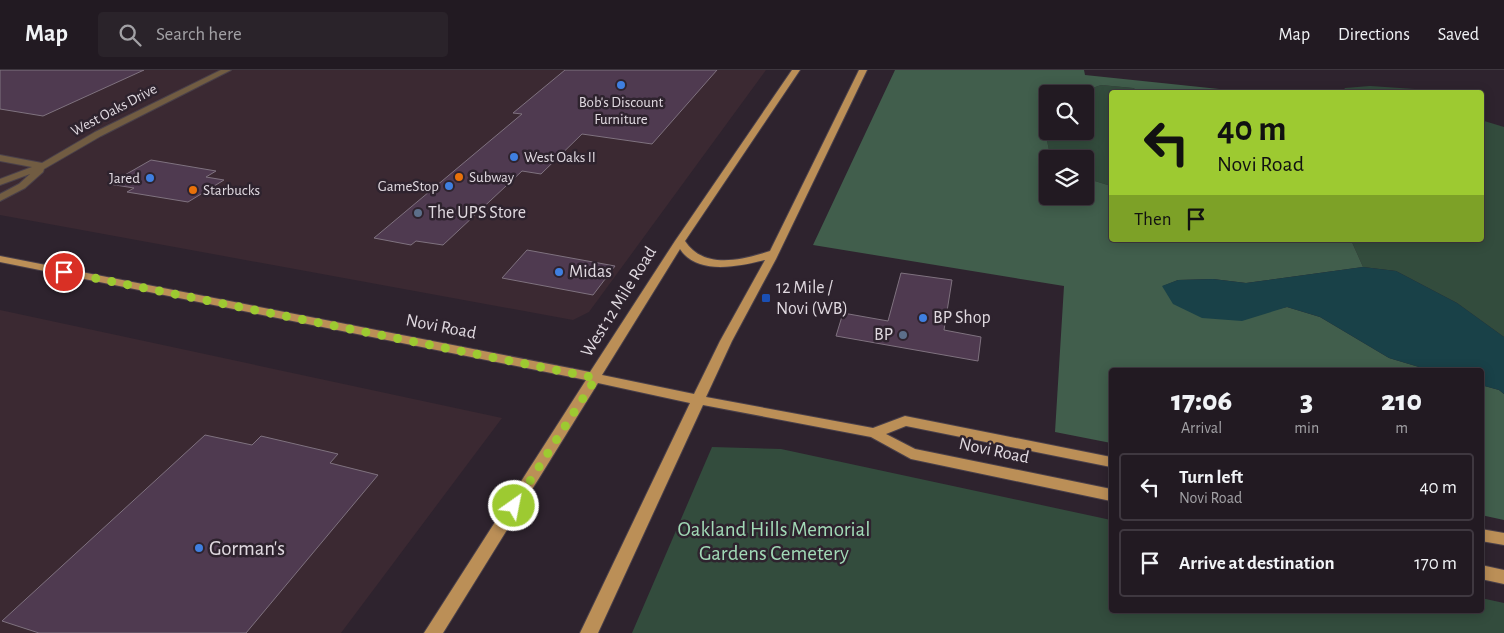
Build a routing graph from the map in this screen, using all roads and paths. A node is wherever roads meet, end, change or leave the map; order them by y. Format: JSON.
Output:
{"nodes":[{"id":1,"x":227,"y":70,"type":"edge"},
{"id":2,"x":796,"y":70,"type":"edge"},
{"id":3,"x":859,"y":73,"type":"edge"},
{"id":4,"x":0,"y":158,"type":"edge"},
{"id":5,"x":43,"y":166,"type":"junction"},
{"id":6,"x":0,"y":182,"type":"edge"},
{"id":7,"x":0,"y":198,"type":"edge"},
{"id":8,"x":680,"y":241,"type":"junction"},
{"id":9,"x":773,"y":253,"type":"junction"},
{"id":10,"x":0,"y":259,"type":"edge"},
{"id":11,"x":596,"y":378,"type":"junction"},
{"id":12,"x":700,"y":399,"type":"junction"},
{"id":13,"x":874,"y":433,"type":"junction"},
{"id":14,"x":1109,"y":462,"type":"edge"},
{"id":15,"x":1109,"y":495,"type":"edge"},
{"id":16,"x":1484,"y":536,"type":"edge"},
{"id":17,"x":1504,"y":539,"type":"edge"},
{"id":18,"x":1484,"y":573,"type":"edge"},
{"id":19,"x":1504,"y":576,"type":"edge"},
{"id":20,"x":433,"y":633,"type":"edge"},
{"id":21,"x":589,"y":633,"type":"edge"}],
"edges":[{"from":1,"to":5,"type":"street","name":"West Oaks Drive"},
{"from":2,"to":8,"type":"main road","name":"West 12 Mile Road"},
{"from":3,"to":9,"type":"main road"},
{"from":4,"to":5,"type":"street"},
{"from":5,"to":6,"type":"street","name":"West Oaks Drive"},
{"from":5,"to":7,"type":"street","name":"West Oaks Drive"},
{"from":8,"to":9,"type":"main road"},
{"from":8,"to":11,"type":"main road","name":"West 12 Mile Road"},
{"from":9,"to":12,"type":"main road"},
{"from":10,"to":11,"type":"main road","name":"Novi Road"},
{"from":11,"to":12,"type":"main road","name":"Novi Road"},
{"from":11,"to":20,"type":"main road","name":"West 12 Mile Road"},
{"from":12,"to":13,"type":"main road","name":"Novi Road"},
{"from":12,"to":21,"type":"main road"},
{"from":13,"to":14,"type":"main road","name":"Novi Road"},
{"from":13,"to":15,"type":"main road","name":"Novi Road"},
{"from":16,"to":17,"type":"main road"},
{"from":18,"to":19,"type":"main road"}]}
